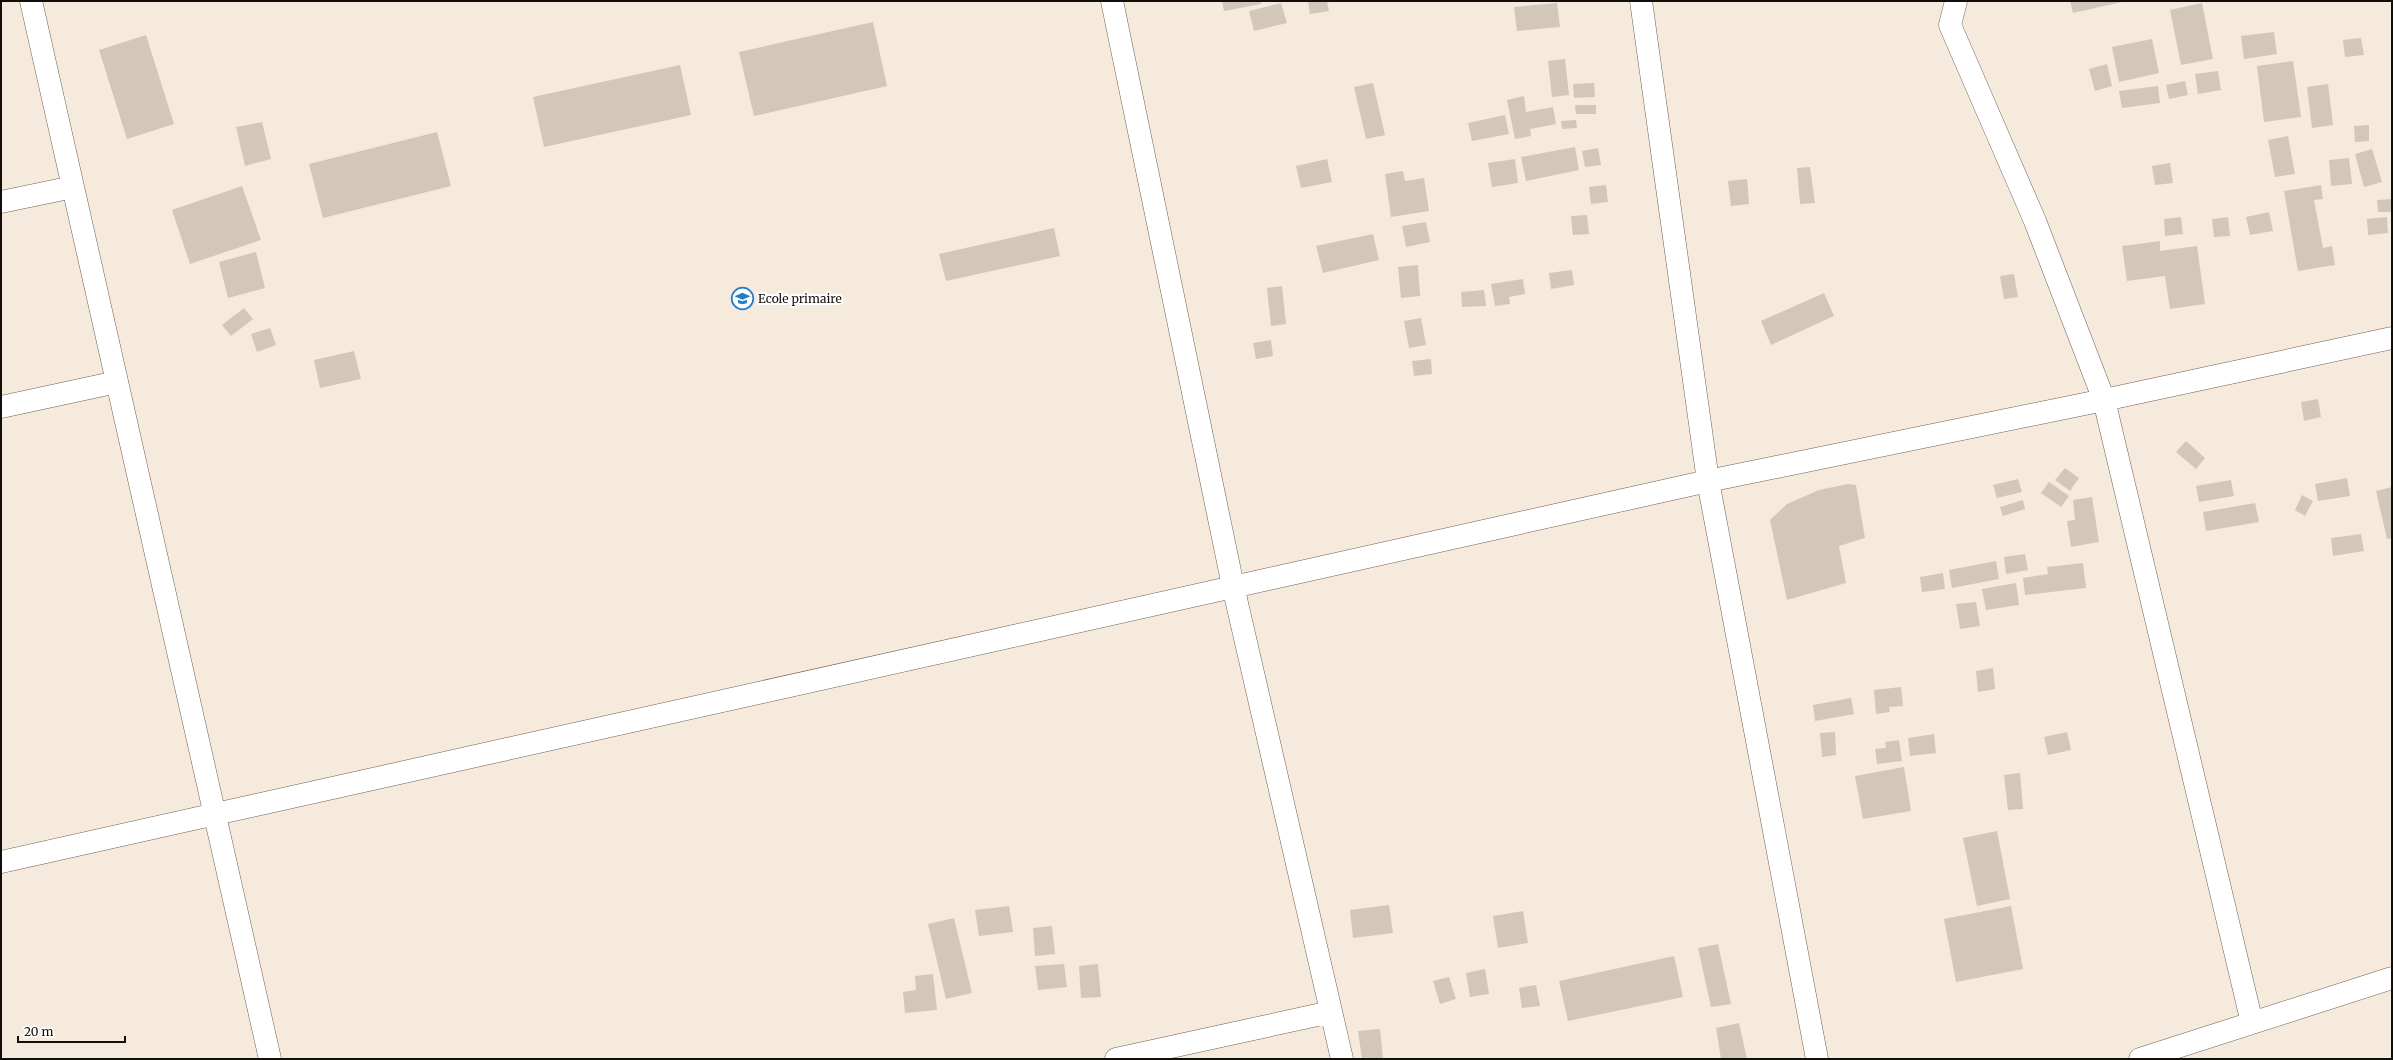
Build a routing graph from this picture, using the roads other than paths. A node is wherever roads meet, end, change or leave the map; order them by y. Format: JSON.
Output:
{"nodes":[{"id":1,"x":31,"y":1,"type":"edge"},
{"id":2,"x":1112,"y":1,"type":"edge"},
{"id":3,"x":1641,"y":1,"type":"edge"},
{"id":4,"x":1956,"y":1,"type":"edge"},
{"id":5,"x":73,"y":187,"type":"junction"},
{"id":6,"x":1,"y":202,"type":"edge"},
{"id":7,"x":2392,"y":338,"type":"edge"},
{"id":8,"x":117,"y":382,"type":"junction"},
{"id":9,"x":2104,"y":400,"type":"junction"},
{"id":10,"x":1,"y":407,"type":"edge"},
{"id":11,"x":1708,"y":481,"type":"junction"},
{"id":12,"x":1233,"y":586,"type":"junction"},
{"id":13,"x":214,"y":814,"type":"junction"},
{"id":14,"x":1,"y":862,"type":"edge"},
{"id":15,"x":2392,"y":978,"type":"edge"},
{"id":16,"x":1331,"y":1012,"type":"junction"},
{"id":17,"x":2252,"y":1023,"type":"junction"},
{"id":18,"x":270,"y":1059,"type":"edge"},
{"id":19,"x":1116,"y":1059,"type":"edge"},
{"id":20,"x":1342,"y":1059,"type":"edge"},
{"id":21,"x":1817,"y":1059,"type":"edge"},
{"id":22,"x":2140,"y":1059,"type":"edge"}],
"edges":[{"from":1,"to":5,"type":"street"},
{"from":2,"to":12,"type":"street"},
{"from":3,"to":11,"type":"street"},
{"from":4,"to":9,"type":"street"},
{"from":5,"to":6,"type":"street"},
{"from":5,"to":8,"type":"street"},
{"from":7,"to":9,"type":"street"},
{"from":8,"to":10,"type":"street"},
{"from":8,"to":13,"type":"street"},
{"from":9,"to":11,"type":"street"},
{"from":9,"to":17,"type":"street"},
{"from":11,"to":12,"type":"street"},
{"from":11,"to":21,"type":"street"},
{"from":12,"to":13,"type":"street"},
{"from":12,"to":16,"type":"street"},
{"from":13,"to":14,"type":"street"},
{"from":13,"to":18,"type":"street"},
{"from":15,"to":17,"type":"street"},
{"from":16,"to":19,"type":"street"},
{"from":16,"to":20,"type":"street"},
{"from":17,"to":22,"type":"street"}]}
